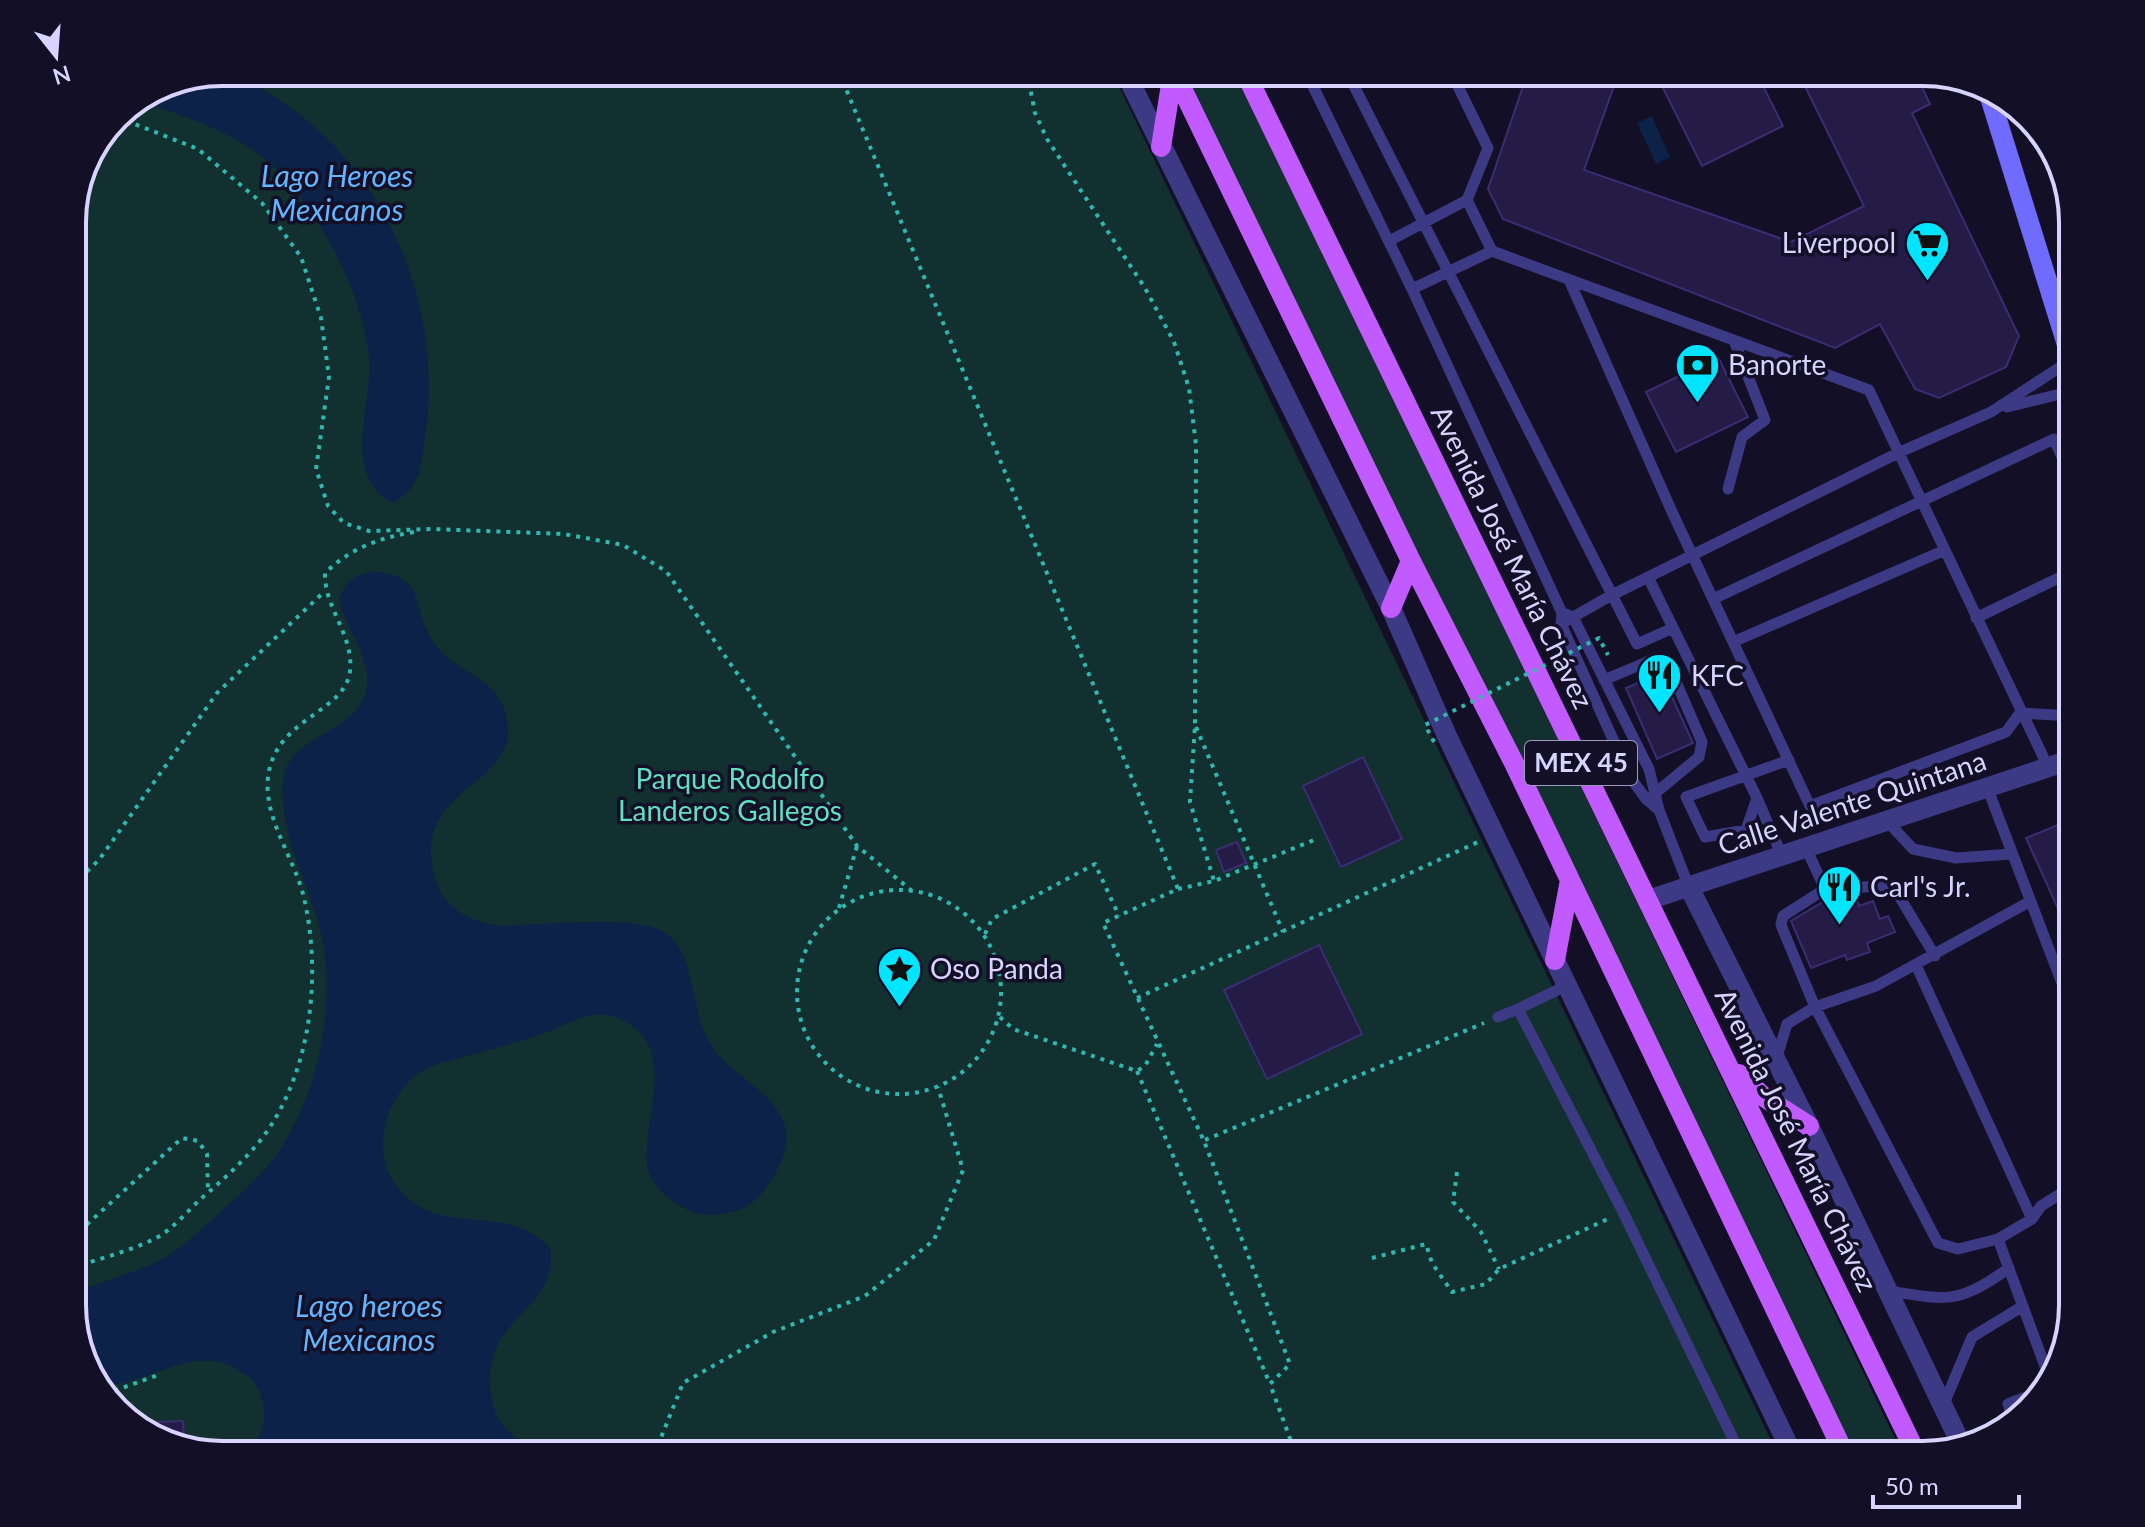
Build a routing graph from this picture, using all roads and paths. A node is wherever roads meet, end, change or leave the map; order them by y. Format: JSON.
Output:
{"nodes":[{"id":1,"x":845,"y":86,"type":"edge"},
{"id":2,"x":1030,"y":86,"type":"edge"},
{"id":3,"x":1132,"y":86,"type":"edge"},
{"id":4,"x":1172,"y":86,"type":"edge"},
{"id":5,"x":1181,"y":86,"type":"edge"},
{"id":6,"x":1252,"y":86,"type":"edge"},
{"id":7,"x":1313,"y":86,"type":"edge"},
{"id":8,"x":1354,"y":86,"type":"edge"},
{"id":9,"x":1458,"y":86,"type":"edge"},
{"id":10,"x":1993,"y":106,"type":"edge"},
{"id":11,"x":130,"y":122,"type":"edge"},
{"id":12,"x":1161,"y":147,"type":"junction"},
{"id":13,"x":1467,"y":200,"type":"junction"},
{"id":14,"x":1423,"y":224,"type":"junction"},
{"id":15,"x":1389,"y":241,"type":"junction"},
{"id":16,"x":1492,"y":251,"type":"junction"},
{"id":17,"x":1446,"y":272,"type":"junction"},
{"id":18,"x":1570,"y":282,"type":"junction"},
{"id":19,"x":1412,"y":289,"type":"junction"},
{"id":20,"x":2059,"y":320,"type":"edge"},
{"id":21,"x":1735,"y":343,"type":"junction"},
{"id":22,"x":2059,"y":370,"type":"edge"},
{"id":23,"x":2059,"y":395,"type":"edge"},
{"id":24,"x":1991,"y":412,"type":"junction"},
{"id":25,"x":2059,"y":450,"type":"edge"},
{"id":26,"x":1900,"y":452,"type":"junction"},
{"id":27,"x":1728,"y":489,"type":"dead end"},
{"id":28,"x":1922,"y":500,"type":"junction"},
{"id":29,"x":432,"y":529,"type":"junction"},
{"id":30,"x":1945,"y":550,"type":"junction"},
{"id":31,"x":1694,"y":556,"type":"junction"},
{"id":32,"x":1411,"y":561,"type":"junction"},
{"id":33,"x":1648,"y":577,"type":"junction"},
{"id":34,"x":2059,"y":578,"type":"edge"},
{"id":35,"x":325,"y":591,"type":"junction"},
{"id":36,"x":1610,"y":596,"type":"junction"},
{"id":37,"x":1713,"y":599,"type":"junction"},
{"id":38,"x":1391,"y":608,"type":"junction"},
{"id":39,"x":1565,"y":618,"type":"junction"},
{"id":40,"x":1976,"y":618,"type":"junction"},
{"id":41,"x":1673,"y":628,"type":"junction"},
{"id":42,"x":1733,"y":642,"type":"junction"},
{"id":43,"x":1608,"y":655,"type":"dead end"},
{"id":44,"x":1604,"y":680,"type":"junction"},
{"id":45,"x":2020,"y":713,"type":"junction"},
{"id":46,"x":2059,"y":715,"type":"edge"},
{"id":47,"x":1195,"y":725,"type":"junction"},
{"id":48,"x":1434,"y":742,"type":"dead end"},
{"id":49,"x":1789,"y":760,"type":"junction"},
{"id":50,"x":2059,"y":763,"type":"edge"},
{"id":51,"x":2048,"y":767,"type":"junction"},
{"id":52,"x":1746,"y":775,"type":"junction"},
{"id":53,"x":1987,"y":787,"type":"junction"},
{"id":54,"x":1657,"y":792,"type":"junction"},
{"id":55,"x":1757,"y":798,"type":"junction"},
{"id":56,"x":1646,"y":799,"type":"junction"},
{"id":57,"x":1659,"y":810,"type":"junction"},
{"id":58,"x":1887,"y":821,"type":"junction"},
{"id":59,"x":1495,"y":835,"type":"junction"},
{"id":60,"x":1314,"y":840,"type":"dead end"},
{"id":61,"x":857,"y":846,"type":"junction"},
{"id":62,"x":1806,"y":848,"type":"junction"},
{"id":63,"x":2012,"y":854,"type":"junction"},
{"id":64,"x":1782,"y":856,"type":"junction"},
{"id":65,"x":1253,"y":865,"type":"junction"},
{"id":66,"x":86,"y":872,"type":"edge"},
{"id":67,"x":1570,"y":880,"type":"junction"},
{"id":68,"x":1214,"y":881,"type":"junction"},
{"id":69,"x":1689,"y":887,"type":"junction"},
{"id":70,"x":1178,"y":889,"type":"junction"},
{"id":71,"x":1825,"y":889,"type":"junction"},
{"id":72,"x":911,"y":890,"type":"junction"},
{"id":73,"x":1648,"y":900,"type":"junction"},
{"id":74,"x":2029,"y":902,"type":"junction"},
{"id":75,"x":839,"y":908,"type":"junction"},
{"id":76,"x":1119,"y":916,"type":"junction"},
{"id":77,"x":1283,"y":932,"type":"junction"},
{"id":78,"x":985,"y":934,"type":"junction"},
{"id":79,"x":1935,"y":956,"type":"junction"},
{"id":80,"x":1555,"y":960,"type":"junction"},
{"id":81,"x":1916,"y":965,"type":"junction"},
{"id":82,"x":2059,"y":977,"type":"edge"},
{"id":83,"x":1568,"y":985,"type":"junction"},
{"id":84,"x":1137,"y":998,"type":"junction"},
{"id":85,"x":1815,"y":1007,"type":"junction"},
{"id":86,"x":1518,"y":1009,"type":"junction"},
{"id":87,"x":1000,"y":1017,"type":"junction"},
{"id":88,"x":1498,"y":1017,"type":"joint"},
{"id":89,"x":1157,"y":1044,"type":"junction"},
{"id":90,"x":1722,"y":1052,"type":"junction"},
{"id":91,"x":1776,"y":1061,"type":"junction"},
{"id":92,"x":1137,"y":1071,"type":"junction"},
{"id":93,"x":938,"y":1087,"type":"junction"},
{"id":94,"x":1809,"y":1126,"type":"junction"},
{"id":95,"x":1204,"y":1141,"type":"junction"},
{"id":96,"x":1457,"y":1172,"type":"dead end"},
{"id":97,"x":208,"y":1192,"type":"junction"},
{"id":98,"x":2059,"y":1195,"type":"edge"},
{"id":99,"x":1623,"y":1212,"type":"junction"},
{"id":100,"x":2032,"y":1219,"type":"junction"},
{"id":101,"x":86,"y":1225,"type":"edge"},
{"id":102,"x":1998,"y":1239,"type":"junction"},
{"id":103,"x":1372,"y":1258,"type":"dead end"},
{"id":104,"x":86,"y":1263,"type":"edge"},
{"id":105,"x":2009,"y":1268,"type":"junction"},
{"id":106,"x":1499,"y":1269,"type":"junction"},
{"id":107,"x":1888,"y":1291,"type":"junction"},
{"id":108,"x":2023,"y":1306,"type":"junction"},
{"id":109,"x":2045,"y":1365,"type":"edge"},
{"id":110,"x":161,"y":1374,"type":"dead end"},
{"id":111,"x":1270,"y":1384,"type":"junction"},
{"id":112,"x":116,"y":1390,"type":"edge"},
{"id":113,"x":1943,"y":1407,"type":"junction"},
{"id":114,"x":1957,"y":1436,"type":"edge"},
{"id":115,"x":660,"y":1441,"type":"edge"},
{"id":116,"x":1291,"y":1441,"type":"edge"},
{"id":117,"x":1734,"y":1441,"type":"edge"},
{"id":118,"x":1786,"y":1441,"type":"edge"},
{"id":119,"x":1838,"y":1441,"type":"edge"},
{"id":120,"x":1910,"y":1441,"type":"edge"}],
"edges":[{"from":1,"to":70,"type":"path"},
{"from":2,"to":47,"type":"path"},
{"from":3,"to":12,"type":"street"},
{"from":4,"to":12,"type":"main road"},
{"from":5,"to":32,"type":"main road","number":"MEX 45"},
{"from":6,"to":73,"type":"main road","name":"Avenida José María Chávez","number":"MEX 45"},
{"from":7,"to":15,"type":"lane"},
{"from":8,"to":14,"type":"lane"},
{"from":9,"to":13,"type":"lane"},
{"from":10,"to":20,"type":"main road"},
{"from":11,"to":29,"type":"path"},
{"from":12,"to":38,"type":"street"},
{"from":13,"to":14,"type":"lane"},
{"from":13,"to":16,"type":"lane"},
{"from":14,"to":15,"type":"lane"},
{"from":14,"to":17,"type":"lane"},
{"from":15,"to":19,"type":"lane"},
{"from":16,"to":17,"type":"lane"},
{"from":16,"to":18,"type":"lane"},
{"from":17,"to":19,"type":"lane"},
{"from":17,"to":36,"type":"lane"},
{"from":18,"to":21,"type":"lane"},
{"from":18,"to":31,"type":"lane"},
{"from":19,"to":39,"type":"lane"},
{"from":21,"to":26,"type":"lane"},
{"from":21,"to":27,"type":"lane"},
{"from":22,"to":24,"type":"lane"},
{"from":23,"to":24,"type":"lane"},
{"from":24,"to":26,"type":"lane"},
{"from":25,"to":28,"type":"lane"},
{"from":26,"to":28,"type":"lane"},
{"from":26,"to":31,"type":"lane"},
{"from":28,"to":30,"type":"lane"},
{"from":28,"to":37,"type":"lane"},
{"from":29,"to":35,"type":"path"},
{"from":29,"to":61,"type":"path"},
{"from":30,"to":40,"type":"lane"},
{"from":30,"to":42,"type":"lane"},
{"from":31,"to":33,"type":"lane"},
{"from":31,"to":37,"type":"lane"},
{"from":32,"to":38,"type":"main road"},
{"from":32,"to":67,"type":"main road","number":"MEX 45"},
{"from":33,"to":36,"type":"lane"},
{"from":33,"to":41,"type":"lane"},
{"from":34,"to":40,"type":"lane"},
{"from":35,"to":66,"type":"path"},
{"from":35,"to":97,"type":"path"},
{"from":36,"to":39,"type":"lane"},
{"from":36,"to":41,"type":"lane"},
{"from":37,"to":42,"type":"lane"},
{"from":38,"to":59,"type":"street"},
{"from":39,"to":44,"type":"lane"},
{"from":39,"to":56,"type":"lane"},
{"from":40,"to":45,"type":"lane"},
{"from":41,"to":52,"type":"lane"},
{"from":42,"to":49,"type":"lane"},
{"from":43,"to":48,"type":"path","bridge":true},
{"from":44,"to":54,"type":"lane"},
{"from":44,"to":54,"type":"lane"},
{"from":45,"to":46,"type":"lane"},
{"from":45,"to":49,"type":"lane"},
{"from":45,"to":51,"type":"lane"},
{"from":47,"to":65,"type":"path"},
{"from":47,"to":68,"type":"path"},
{"from":49,"to":52,"type":"lane"},
{"from":50,"to":51,"type":"street","name":"Calle Valente Quintana"},
{"from":51,"to":53,"type":"street","name":"Calle Valente Quintana"},
{"from":52,"to":55,"type":"lane"},
{"from":52,"to":55,"type":"lane"},
{"from":53,"to":58,"type":"street","name":"Calle Valente Quintana"},
{"from":53,"to":63,"type":"lane"},
{"from":54,"to":56,"type":"lane"},
{"from":54,"to":57,"type":"lane"},
{"from":55,"to":64,"type":"lane"},
{"from":56,"to":57,"type":"lane"},
{"from":57,"to":69,"type":"lane"},
{"from":58,"to":62,"type":"street","name":"Calle Valente Quintana"},
{"from":58,"to":63,"type":"lane"},
{"from":59,"to":77,"type":"path"},
{"from":59,"to":80,"type":"street"},
{"from":60,"to":65,"type":"path"},
{"from":61,"to":72,"type":"path"},
{"from":61,"to":75,"type":"path"},
{"from":62,"to":64,"type":"street","name":"Calle Valente Quintana"},
{"from":62,"to":71,"type":"lane"},
{"from":63,"to":74,"type":"lane"},
{"from":64,"to":69,"type":"street","name":"Calle Valente Quintana"},
{"from":65,"to":68,"type":"path"},
{"from":65,"to":77,"type":"path"},
{"from":67,"to":80,"type":"main road"},
{"from":67,"to":119,"type":"main road","number":"MEX 45"},
{"from":68,"to":70,"type":"path"},
{"from":69,"to":73,"type":"street","name":"Calle Valente Quintana"},
{"from":69,"to":91,"type":"street"},
{"from":70,"to":76,"type":"path"},
{"from":71,"to":79,"type":"lane"},
{"from":71,"to":85,"type":"lane"},
{"from":72,"to":75,"type":"path"},
{"from":72,"to":78,"type":"path"},
{"from":73,"to":90,"type":"main road","name":"Avenida José María Chávez","number":"MEX 45"},
{"from":74,"to":79,"type":"lane"},
{"from":74,"to":82,"type":"lane"},
{"from":75,"to":93,"type":"path"},
{"from":76,"to":78,"type":"path"},
{"from":76,"to":84,"type":"path"},
{"from":77,"to":84,"type":"path"},
{"from":78,"to":87,"type":"path"},
{"from":79,"to":81,"type":"lane"},
{"from":80,"to":83,"type":"street"},
{"from":81,"to":85,"type":"lane"},
{"from":81,"to":100,"type":"lane"},
{"from":83,"to":86,"type":"lane"},
{"from":83,"to":118,"type":"street"},
{"from":84,"to":89,"type":"path"},
{"from":85,"to":91,"type":"lane"},
{"from":85,"to":102,"type":"lane"},
{"from":86,"to":88,"type":"lane"},
{"from":86,"to":99,"type":"lane"},
{"from":87,"to":92,"type":"path"},
{"from":87,"to":93,"type":"path"},
{"from":88,"to":95,"type":"path"},
{"from":89,"to":92,"type":"path"},
{"from":89,"to":95,"type":"path"},
{"from":90,"to":94,"type":"main road"},
{"from":90,"to":120,"type":"main road","name":"Avenida José María Chávez","number":"MEX 45"},
{"from":91,"to":94,"type":"street"},
{"from":92,"to":111,"type":"path"},
{"from":93,"to":115,"type":"path"},
{"from":94,"to":107,"type":"street"},
{"from":95,"to":111,"type":"path"},
{"from":96,"to":106,"type":"path"},
{"from":97,"to":101,"type":"path"},
{"from":97,"to":104,"type":"path"},
{"from":98,"to":100,"type":"lane"},
{"from":99,"to":106,"type":"path"},
{"from":99,"to":117,"type":"lane"},
{"from":100,"to":102,"type":"lane"},
{"from":102,"to":105,"type":"lane"},
{"from":103,"to":106,"type":"path"},
{"from":105,"to":107,"type":"lane"},
{"from":105,"to":108,"type":"lane"},
{"from":107,"to":113,"type":"street"},
{"from":108,"to":109,"type":"lane"},
{"from":108,"to":113,"type":"lane"},
{"from":110,"to":112,"type":"path"},
{"from":111,"to":116,"type":"path"},
{"from":113,"to":114,"type":"street"}]}
